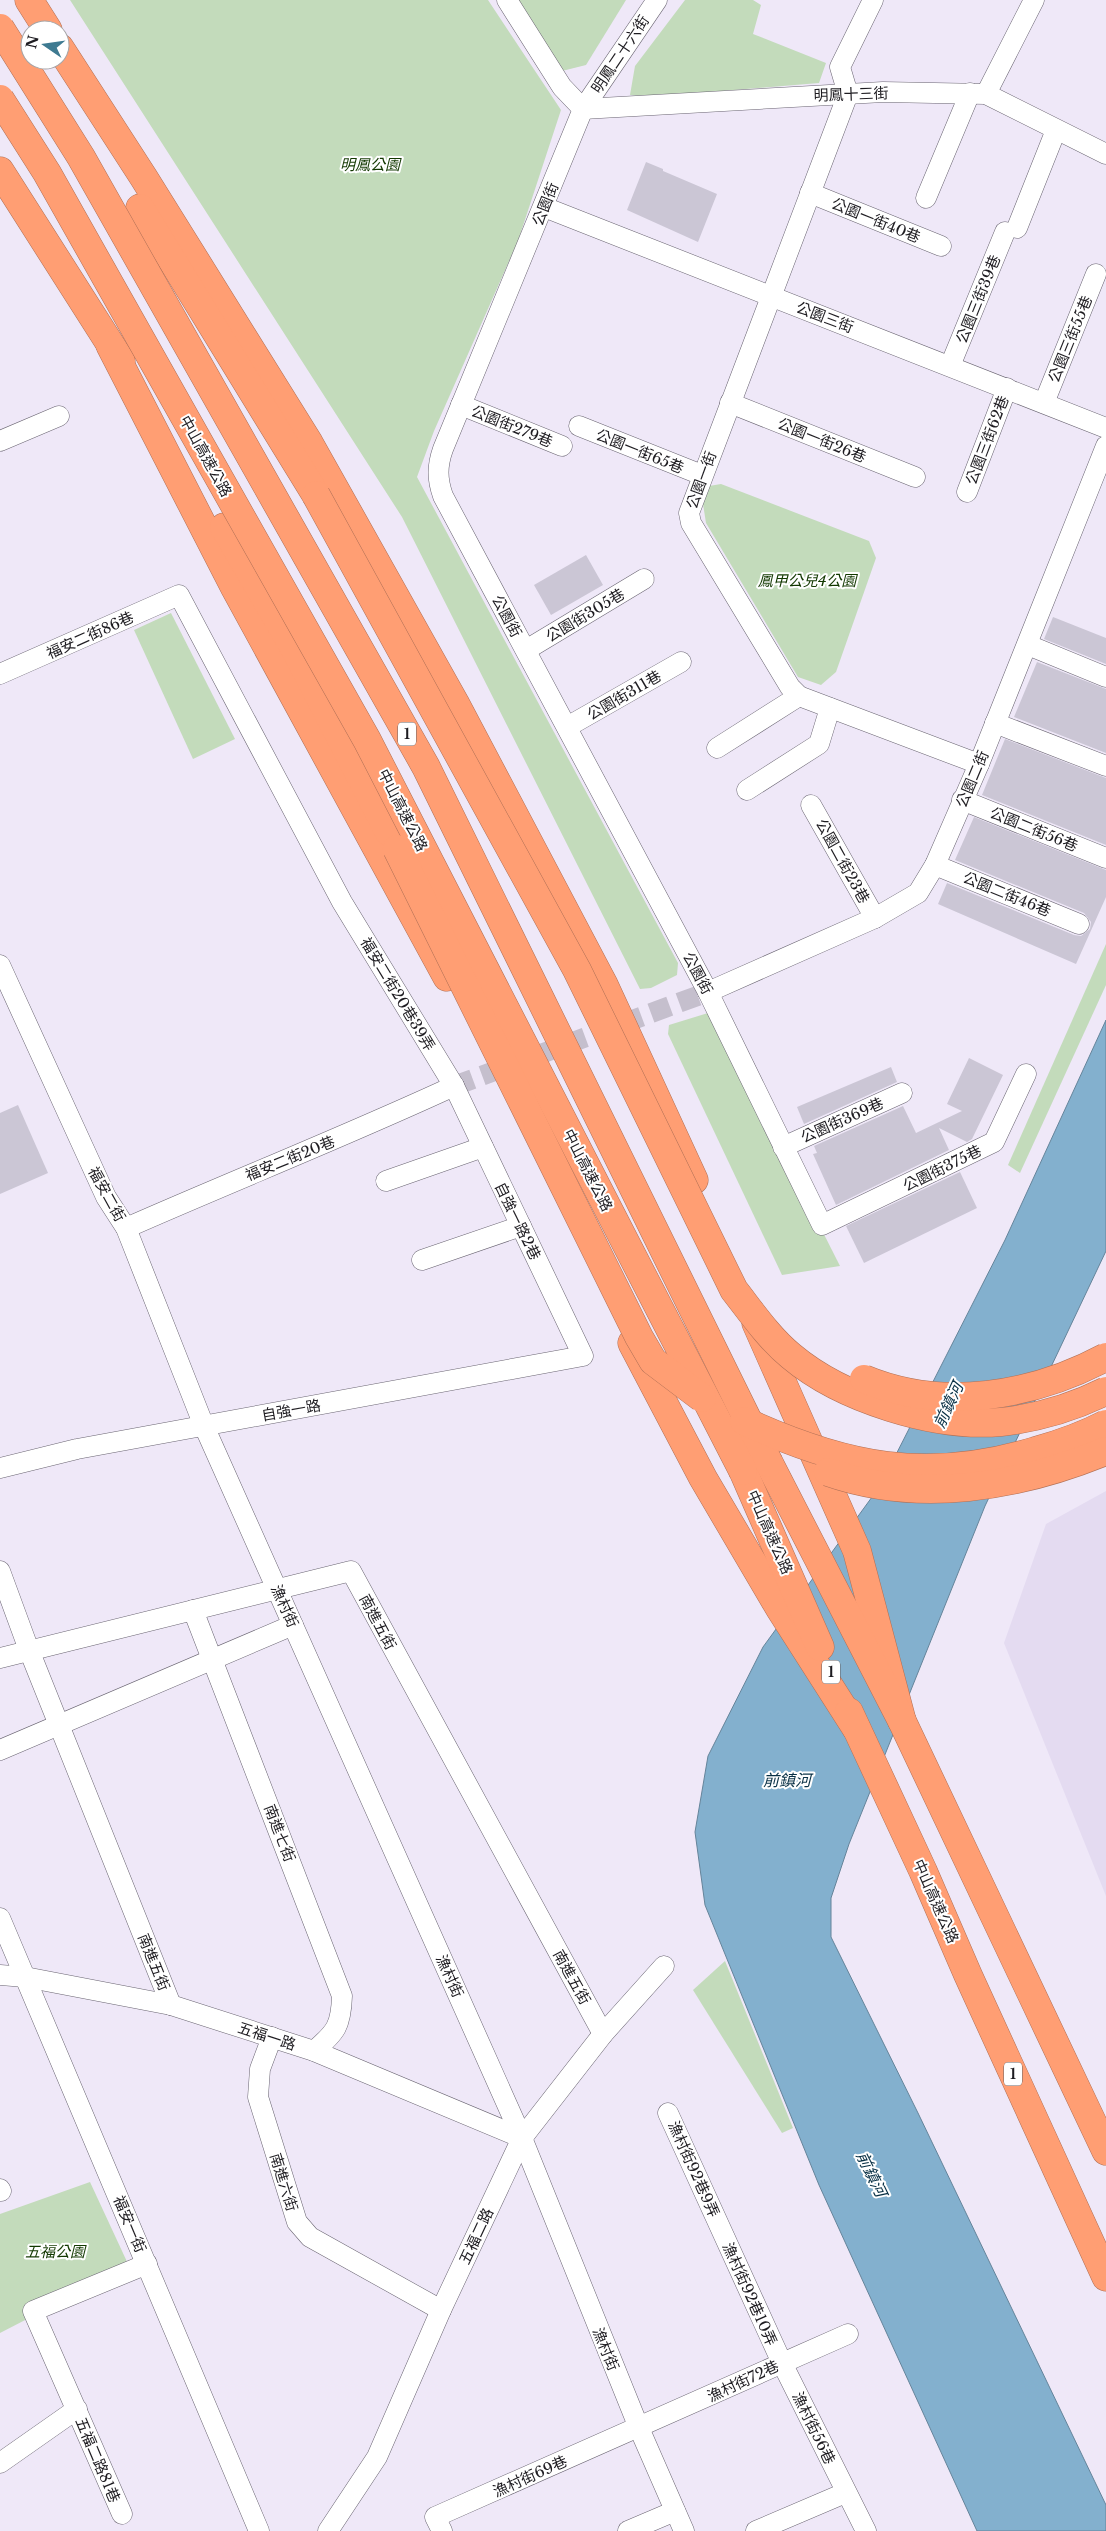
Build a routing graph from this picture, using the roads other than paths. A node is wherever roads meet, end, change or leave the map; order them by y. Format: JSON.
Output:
{"nodes":[{"id":1,"x":29,"y":0,"type":"edge"},
{"id":2,"x":507,"y":0,"type":"edge"},
{"id":3,"x":657,"y":0,"type":"edge"},
{"id":4,"x":873,"y":0,"type":"edge"},
{"id":5,"x":1034,"y":0,"type":"edge"},
{"id":6,"x":42,"y":20,"type":"edge"},
{"id":7,"x":0,"y":28,"type":"edge"},
{"id":8,"x":70,"y":64,"type":"edge"},
{"id":9,"x":70,"y":66,"type":"edge"},
{"id":10,"x":848,"y":94,"type":"junction"},
{"id":11,"x":978,"y":94,"type":"junction"},
{"id":12,"x":0,"y":98,"type":"edge"},
{"id":13,"x":583,"y":108,"type":"junction"},
{"id":14,"x":1056,"y":130,"type":"junction"},
{"id":15,"x":1106,"y":154,"type":"edge"},
{"id":16,"x":0,"y":171,"type":"edge"},
{"id":17,"x":810,"y":193,"type":"junction"},
{"id":18,"x":926,"y":198,"type":"dead end"},
{"id":19,"x":544,"y":207,"type":"junction"},
{"id":20,"x":941,"y":246,"type":"dead end"},
{"id":21,"x":1102,"y":266,"type":"edge"},
{"id":22,"x":772,"y":296,"type":"junction"},
{"id":23,"x":110,"y":345,"type":"junction"},
{"id":24,"x":950,"y":366,"type":"junction"},
{"id":25,"x":1006,"y":388,"type":"junction"},
{"id":26,"x":730,"y":403,"type":"junction"},
{"id":27,"x":1044,"y":404,"type":"junction"},
{"id":28,"x":462,"y":405,"type":"junction"},
{"id":29,"x":58,"y":416,"type":"dead end"},
{"id":30,"x":578,"y":426,"type":"dead end"},
{"id":31,"x":1106,"y":428,"type":"edge"},
{"id":32,"x":0,"y":441,"type":"edge"},
{"id":33,"x":562,"y":446,"type":"dead end"},
{"id":34,"x":1106,"y":446,"type":"edge"},
{"id":35,"x":702,"y":476,"type":"junction"},
{"id":36,"x":915,"y":477,"type":"dead end"},
{"id":37,"x":967,"y":492,"type":"dead end"},
{"id":38,"x":644,"y":579,"type":"dead end"},
{"id":39,"x":180,"y":595,"type":"joint"},
{"id":40,"x":1028,"y":645,"type":"junction"},
{"id":41,"x":526,"y":650,"type":"junction"},
{"id":42,"x":681,"y":662,"type":"dead end"},
{"id":43,"x":0,"y":674,"type":"edge"},
{"id":44,"x":1106,"y":677,"type":"edge"},
{"id":45,"x":799,"y":696,"type":"junction"},
{"id":46,"x":830,"y":708,"type":"junction"},
{"id":47,"x":995,"y":723,"type":"junction"},
{"id":48,"x":567,"y":727,"type":"junction"},
{"id":49,"x":717,"y":748,"type":"dead end"},
{"id":50,"x":978,"y":764,"type":"junction"},
{"id":51,"x":1106,"y":766,"type":"edge"},
{"id":52,"x":747,"y":790,"type":"dead end"},
{"id":53,"x":962,"y":800,"type":"junction"},
{"id":54,"x":811,"y":804,"type":"dead end"},
{"id":55,"x":1106,"y":858,"type":"edge"},
{"id":56,"x":935,"y":865,"type":"junction"},
{"id":57,"x":875,"y":918,"type":"junction"},
{"id":58,"x":1079,"y":924,"type":"dead end"},
{"id":59,"x":0,"y":966,"type":"edge"},
{"id":60,"x":708,"y":992,"type":"junction"},
{"id":61,"x":1026,"y":1074,"type":"dead end"},
{"id":62,"x":454,"y":1086,"type":"junction"},
{"id":63,"x":902,"y":1093,"type":"dead end"},
{"id":64,"x":483,"y":1147,"type":"junction"},
{"id":65,"x":784,"y":1147,"type":"junction"},
{"id":66,"x":386,"y":1181,"type":"dead end"},
{"id":67,"x":822,"y":1225,"type":"joint"},
{"id":68,"x":521,"y":1226,"type":"junction"},
{"id":69,"x":126,"y":1228,"type":"junction"},
{"id":70,"x":422,"y":1260,"type":"dead end"},
{"id":71,"x":727,"y":1275,"type":"junction"},
{"id":72,"x":583,"y":1356,"type":"joint"},
{"id":73,"x":1106,"y":1356,"type":"edge"},
{"id":74,"x":654,"y":1361,"type":"junction"},
{"id":75,"x":1106,"y":1390,"type":"edge"},
{"id":76,"x":1106,"y":1424,"type":"edge"},
{"id":77,"x":204,"y":1426,"type":"junction"},
{"id":78,"x":1106,"y":1451,"type":"edge"},
{"id":79,"x":0,"y":1468,"type":"edge"},
{"id":80,"x":0,"y":1571,"type":"edge"},
{"id":81,"x":278,"y":1589,"type":"junction"},
{"id":82,"x":193,"y":1610,"type":"junction"},
{"id":83,"x":293,"y":1625,"type":"junction"},
{"id":84,"x":29,"y":1650,"type":"junction"},
{"id":85,"x":0,"y":1658,"type":"edge"},
{"id":86,"x":214,"y":1659,"type":"junction"},
{"id":87,"x":902,"y":1721,"type":"junction"},
{"id":88,"x":59,"y":1724,"type":"junction"},
{"id":89,"x":856,"y":1728,"type":"junction"},
{"id":90,"x":0,"y":1750,"type":"edge"},
{"id":91,"x":0,"y":1918,"type":"edge"},
{"id":92,"x":664,"y":1966,"type":"dead end"},
{"id":93,"x":0,"y":1975,"type":"edge"},
{"id":94,"x":25,"y":1977,"type":"junction"},
{"id":95,"x":171,"y":2005,"type":"junction"},
{"id":96,"x":602,"y":2034,"type":"junction"},
{"id":97,"x":272,"y":2038,"type":"junction"},
{"id":98,"x":314,"y":2051,"type":"junction"},
{"id":99,"x":668,"y":2113,"type":"dead end"},
{"id":100,"x":522,"y":2138,"type":"junction"},
{"id":101,"x":1106,"y":2151,"type":"edge"},
{"id":102,"x":719,"y":2224,"type":"joint"},
{"id":103,"x":147,"y":2264,"type":"junction"},
{"id":104,"x":1106,"y":2277,"type":"edge"},
{"id":105,"x":441,"y":2310,"type":"junction"},
{"id":106,"x":848,"y":2334,"type":"dead end"},
{"id":107,"x":782,"y":2363,"type":"junction"},
{"id":108,"x":77,"y":2409,"type":"junction"},
{"id":109,"x":638,"y":2428,"type":"junction"},
{"id":110,"x":0,"y":2463,"type":"edge"},
{"id":111,"x":846,"y":2493,"type":"junction"},
{"id":112,"x":675,"y":2511,"type":"junction"},
{"id":113,"x":122,"y":2514,"type":"dead end"},
{"id":114,"x":259,"y":2531,"type":"edge"},
{"id":115,"x":328,"y":2531,"type":"edge"},
{"id":116,"x":442,"y":2531,"type":"edge"},
{"id":117,"x":628,"y":2531,"type":"edge"},
{"id":118,"x":684,"y":2531,"type":"edge"},
{"id":119,"x":756,"y":2531,"type":"edge"},
{"id":120,"x":866,"y":2531,"type":"edge"}],
"edges":[{"from":1,"to":6,"type":"highway"},
{"from":2,"to":13,"type":"street"},
{"from":3,"to":13,"type":"street","name":"明鳳二十六街"},
{"from":4,"to":10,"type":"street"},
{"from":5,"to":11,"type":"street"},
{"from":7,"to":87,"type":"highway","name":"中山高速公路","number":"1","bridge":true},
{"from":8,"to":87,"type":"highway"},
{"from":9,"to":71,"type":"highway","bridge":true},
{"from":10,"to":11,"type":"street","name":"明鳳十三街"},
{"from":10,"to":13,"type":"street","name":"明鳳十三街"},
{"from":10,"to":17,"type":"street","name":"公園一街"},
{"from":11,"to":14,"type":"street","name":"明鳳十三街"},
{"from":11,"to":18,"type":"street"},
{"from":12,"to":89,"type":"highway","name":"中山高速公路","number":"1","bridge":true},
{"from":13,"to":19,"type":"street","name":"公園街"},
{"from":14,"to":15,"type":"street","name":"明鳳十三街"},
{"from":14,"to":24,"type":"street","name":"公園三街39巷"},
{"from":16,"to":23,"type":"highway"},
{"from":17,"to":20,"type":"street","name":"公園一街40巷"},
{"from":17,"to":22,"type":"street","name":"公園一街"},
{"from":19,"to":22,"type":"street","name":"公園三街"},
{"from":19,"to":28,"type":"street","name":"公園街"},
{"from":21,"to":27,"type":"street","name":"公園三街55巷"},
{"from":22,"to":24,"type":"street","name":"公園三街"},
{"from":22,"to":26,"type":"street","name":"公園一街"},
{"from":23,"to":74,"type":"highway","bridge":true},
{"from":23,"to":89,"type":"highway"},
{"from":24,"to":25,"type":"street","name":"公園三街"},
{"from":25,"to":27,"type":"street","name":"公園三街"},
{"from":25,"to":37,"type":"street","name":"公園三街62巷"},
{"from":26,"to":35,"type":"street","name":"公園一街"},
{"from":26,"to":36,"type":"street","name":"公園一街26巷"},
{"from":27,"to":31,"type":"street","name":"公園三街"},
{"from":28,"to":33,"type":"street","name":"公園街279巷"},
{"from":28,"to":41,"type":"street","name":"公園街"},
{"from":29,"to":32,"type":"street"},
{"from":30,"to":35,"type":"street","name":"公園一街65巷"},
{"from":34,"to":40,"type":"street","name":"公園二街"},
{"from":35,"to":45,"type":"street","name":"公園一街"},
{"from":38,"to":41,"type":"street","name":"公園街305巷"},
{"from":39,"to":43,"type":"street","name":"福安二街86巷"},
{"from":39,"to":62,"type":"street","name":"福安二街20巷39弄"},
{"from":40,"to":44,"type":"street"},
{"from":40,"to":47,"type":"street","name":"公園二街"},
{"from":41,"to":48,"type":"street","name":"公園街"},
{"from":42,"to":48,"type":"street","name":"公園街311巷"},
{"from":45,"to":46,"type":"street"},
{"from":45,"to":49,"type":"street"},
{"from":46,"to":50,"type":"street"},
{"from":46,"to":52,"type":"street"},
{"from":47,"to":50,"type":"street","name":"公園二街"},
{"from":47,"to":51,"type":"street"},
{"from":48,"to":60,"type":"street","name":"公園街"},
{"from":50,"to":53,"type":"street","name":"公園二街"},
{"from":53,"to":55,"type":"street","name":"公園二街56巷"},
{"from":53,"to":56,"type":"street","name":"公園二街"},
{"from":54,"to":57,"type":"street","name":"公園二街23巷"},
{"from":56,"to":57,"type":"street","name":"公園二街"},
{"from":56,"to":58,"type":"street","name":"公園二街46巷"},
{"from":57,"to":60,"type":"street","name":"公園二街"},
{"from":59,"to":69,"type":"street","name":"福安二街"},
{"from":60,"to":65,"type":"street","name":"公園街"},
{"from":61,"to":67,"type":"street","name":"公園街375巷"},
{"from":62,"to":64,"type":"street","name":"自強一路2巷"},
{"from":62,"to":69,"type":"street","name":"福安二街20巷"},
{"from":63,"to":65,"type":"street","name":"公園街369巷"},
{"from":64,"to":66,"type":"street"},
{"from":64,"to":68,"type":"street","name":"自強一路2巷"},
{"from":65,"to":67,"type":"street","name":"公園街"},
{"from":68,"to":70,"type":"street"},
{"from":68,"to":72,"type":"street","name":"自強一路2巷"},
{"from":69,"to":77,"type":"street","name":"福安二街"},
{"from":71,"to":73,"type":"highway","bridge":true},
{"from":71,"to":75,"type":"highway","bridge":true},
{"from":72,"to":77,"type":"street","name":"自強一路"},
{"from":74,"to":76,"type":"highway","bridge":true},
{"from":74,"to":78,"type":"highway","bridge":true},
{"from":77,"to":79,"type":"street","name":"自強一路"},
{"from":77,"to":81,"type":"street","name":"漁村街"},
{"from":80,"to":84,"type":"street"},
{"from":81,"to":82,"type":"street","name":"南進五街"},
{"from":81,"to":83,"type":"street","name":"漁村街"},
{"from":81,"to":96,"type":"street","name":"南進五街"},
{"from":82,"to":84,"type":"street","name":"南進五街"},
{"from":82,"to":86,"type":"street","name":"南進七街"},
{"from":83,"to":86,"type":"street"},
{"from":83,"to":100,"type":"street","name":"漁村街"},
{"from":84,"to":85,"type":"street"},
{"from":84,"to":88,"type":"street","name":"南進五街"},
{"from":86,"to":88,"type":"street"},
{"from":86,"to":98,"type":"street","name":"南進七街"},
{"from":87,"to":101,"type":"highway","name":"中山高速公路","number":"1"},
{"from":88,"to":90,"type":"street"},
{"from":88,"to":95,"type":"street","name":"南進五街"},
{"from":89,"to":104,"type":"highway","name":"中山高速公路","number":"1"},
{"from":91,"to":94,"type":"street","name":"福安一街"},
{"from":92,"to":96,"type":"street","name":"五福二路"},
{"from":93,"to":94,"type":"street","name":"五福一路"},
{"from":94,"to":95,"type":"street","name":"五福一路"},
{"from":94,"to":103,"type":"street","name":"福安一街"},
{"from":95,"to":97,"type":"street","name":"五福一路"},
{"from":96,"to":100,"type":"street","name":"五福二路"},
{"from":97,"to":98,"type":"street","name":"五福一路"},
{"from":97,"to":105,"type":"street","name":"南進六街"},
{"from":98,"to":100,"type":"street","name":"五福一路"},
{"from":99,"to":102,"type":"street","name":"漁村街92巷9弄"},
{"from":100,"to":105,"type":"street","name":"五福二路"},
{"from":100,"to":109,"type":"street","name":"漁村街"},
{"from":102,"to":107,"type":"street","name":"漁村街92巷10弄"},
{"from":103,"to":108,"type":"street"},
{"from":103,"to":114,"type":"street","name":"福安一街"},
{"from":105,"to":115,"type":"street","name":"五福二路"},
{"from":106,"to":107,"type":"street","name":"漁村街72巷"},
{"from":107,"to":109,"type":"street","name":"漁村街72巷"},
{"from":107,"to":111,"type":"street","name":"漁村街56巷"},
{"from":108,"to":110,"type":"street","name":"五福二路81巷"},
{"from":108,"to":113,"type":"street","name":"五福二路81巷"},
{"from":109,"to":112,"type":"street","name":"漁村街"},
{"from":109,"to":116,"type":"street","name":"漁村街69巷"},
{"from":111,"to":119,"type":"street"},
{"from":111,"to":120,"type":"street","name":"漁村街56巷"},
{"from":112,"to":117,"type":"street"},
{"from":112,"to":118,"type":"street","name":"漁村街"}]}
